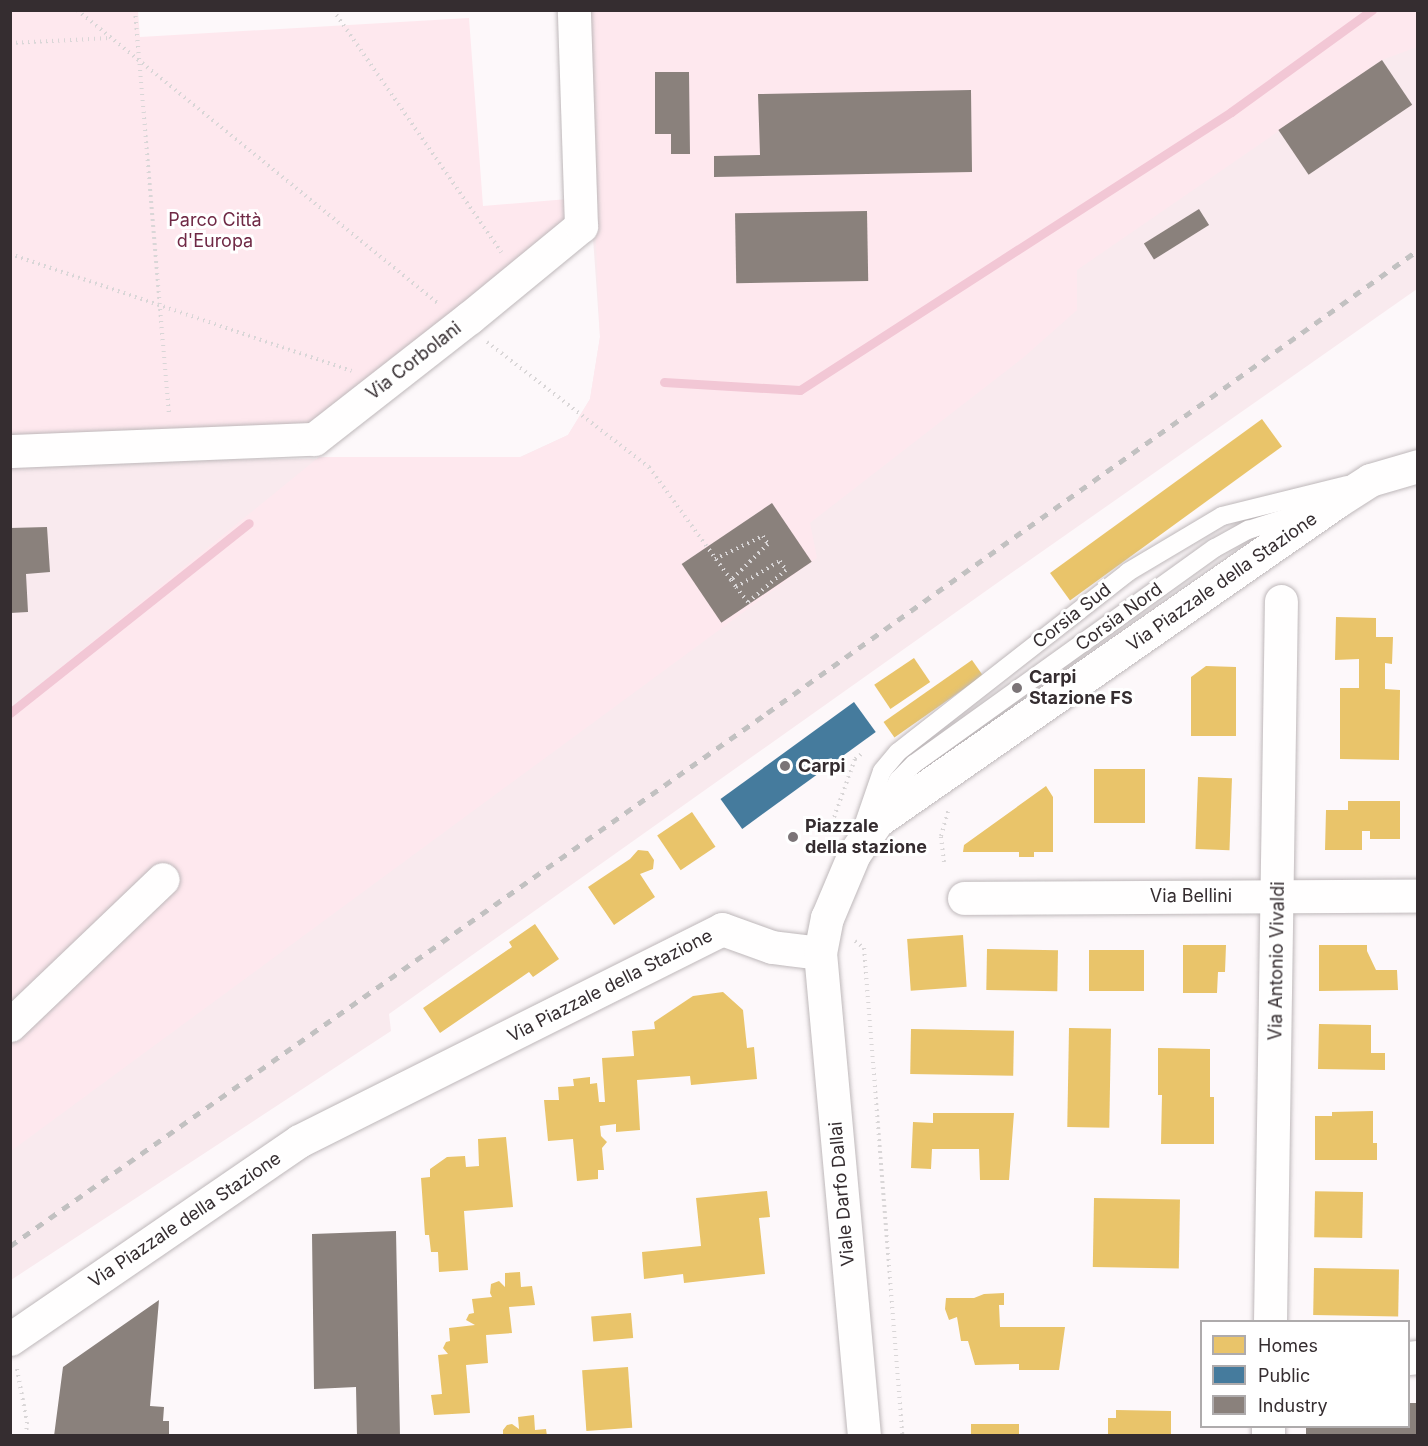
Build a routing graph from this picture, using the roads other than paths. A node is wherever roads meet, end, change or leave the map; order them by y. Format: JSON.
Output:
{"nodes":[{"id":1,"x":574,"y":10,"type":"edge"},
{"id":2,"x":10,"y":451,"type":"edge"},
{"id":3,"x":1418,"y":466,"type":"edge"},
{"id":4,"x":1370,"y":480,"type":"junction"},
{"id":5,"x":1281,"y":601,"type":"dead end"},
{"id":6,"x":854,"y":854,"type":"junction"},
{"id":7,"x":163,"y":879,"type":"dead end"},
{"id":8,"x":1278,"y":896,"type":"junction"},
{"id":9,"x":1418,"y":896,"type":"edge"},
{"id":10,"x":964,"y":898,"type":"dead end"},
{"id":11,"x":820,"y":953,"type":"junction"},
{"id":12,"x":10,"y":1025,"type":"edge"},
{"id":13,"x":1270,"y":1320,"type":"edge"},
{"id":14,"x":11,"y":1339,"type":"edge"},
{"id":15,"x":864,"y":1436,"type":"edge"}],
"edges":[{"from":1,"to":2,"type":"street","name":"Via Corbolani"},
{"from":3,"to":4,"type":"street","name":"Via Piazzale della Stazione"},
{"from":4,"to":6,"type":"street","name":"Via Piazzale della Stazione"},
{"from":4,"to":6,"type":"lane","name":"Corsia Sud"},
{"from":5,"to":8,"type":"street","name":"Via Antonio Vivaldi"},
{"from":6,"to":11,"type":"street","name":"Via Piazzale della Stazione"},
{"from":7,"to":12,"type":"street"},
{"from":8,"to":9,"type":"street","name":"Via Bellini"},
{"from":8,"to":10,"type":"street","name":"Via Bellini"},
{"from":8,"to":13,"type":"street","name":"Via Antonio Vivaldi"},
{"from":11,"to":14,"type":"street","name":"Via Piazzale della Stazione"},
{"from":11,"to":15,"type":"street","name":"Viale Darfo Dallai"}]}
